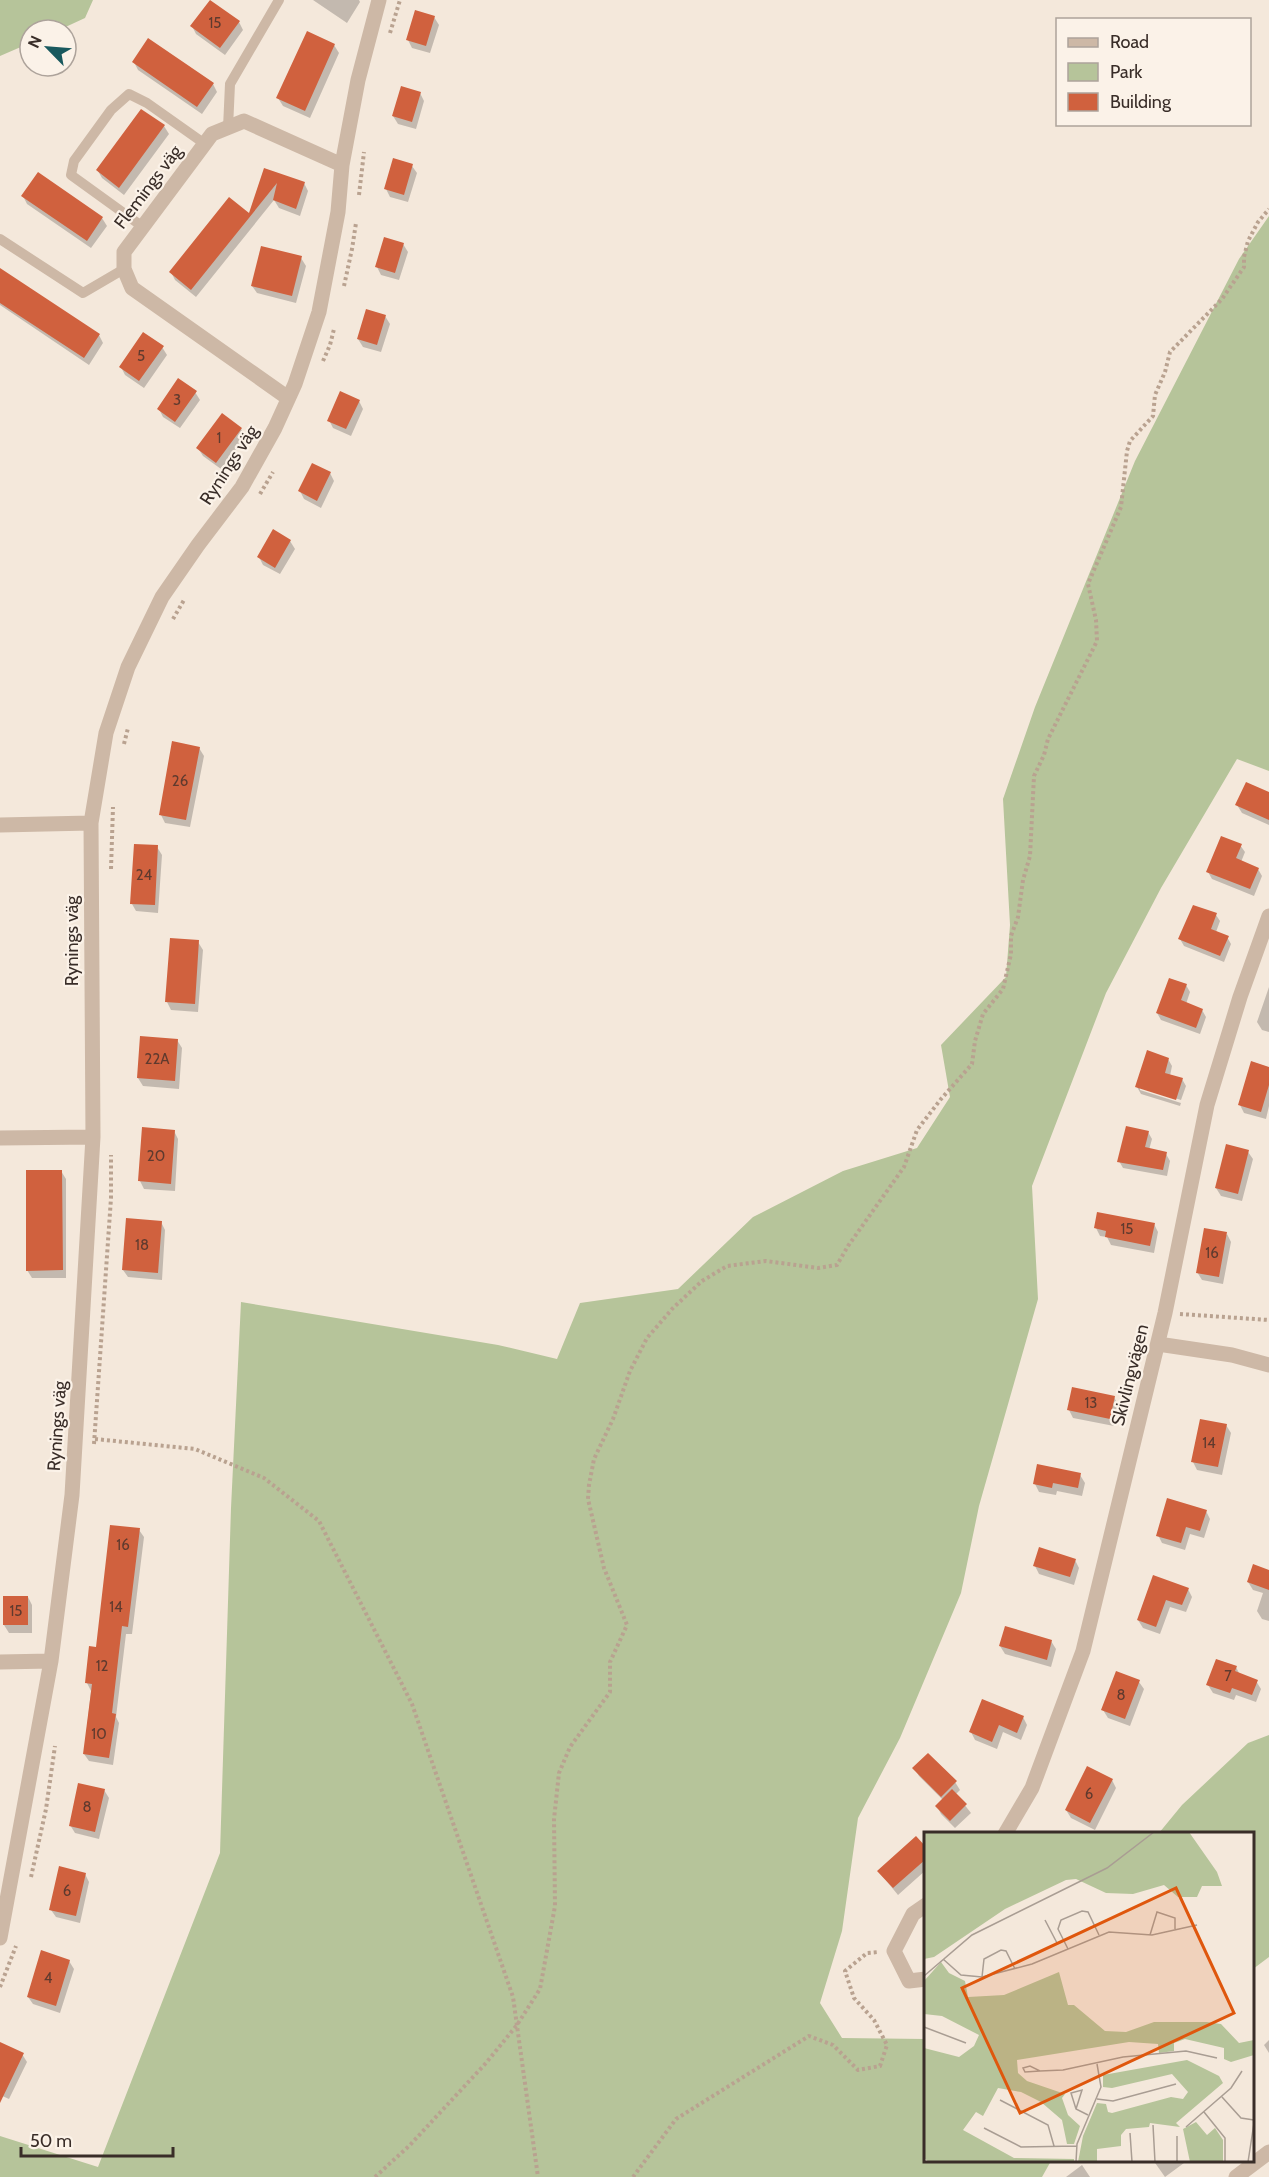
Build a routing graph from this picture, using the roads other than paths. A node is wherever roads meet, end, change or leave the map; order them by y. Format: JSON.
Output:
{"nodes":[{"id":1,"x":279,"y":0,"type":"edge"},
{"id":2,"x":379,"y":0,"type":"edge"},
{"id":3,"x":228,"y":128,"type":"junction"},
{"id":4,"x":205,"y":144,"type":"junction"},
{"id":5,"x":342,"y":165,"type":"junction"},
{"id":6,"x":143,"y":226,"type":"junction"},
{"id":7,"x":0,"y":239,"type":"edge"},
{"id":8,"x":124,"y":269,"type":"junction"},
{"id":9,"x":288,"y":398,"type":"junction"},
{"id":10,"x":91,"y":823,"type":"junction"},
{"id":11,"x":0,"y":825,"type":"edge"},
{"id":12,"x":1269,"y":916,"type":"edge"},
{"id":13,"x":93,"y":1137,"type":"junction"},
{"id":14,"x":0,"y":1138,"type":"edge"},
{"id":15,"x":1158,"y":1344,"type":"junction"},
{"id":16,"x":1269,"y":1365,"type":"edge"},
{"id":17,"x":51,"y":1661,"type":"junction"},
{"id":18,"x":0,"y":1662,"type":"edge"},
{"id":19,"x":1006,"y":1832,"type":"edge"},
{"id":20,"x":924,"y":1906,"type":"edge"},
{"id":21,"x":0,"y":1938,"type":"edge"},
{"id":22,"x":924,"y":1979,"type":"edge"},
{"id":23,"x":1269,"y":2152,"type":"edge"},
{"id":24,"x":1236,"y":2177,"type":"edge"}],
"edges":[{"from":1,"to":3,"type":"lane"},
{"from":2,"to":5,"type":"street","name":"Rynings väg"},
{"from":3,"to":4,"type":"street","name":"Flemings väg"},
{"from":3,"to":5,"type":"street"},
{"from":4,"to":6,"type":"street","name":"Flemings väg"},
{"from":4,"to":6,"type":"lane"},
{"from":5,"to":9,"type":"street","name":"Rynings väg"},
{"from":6,"to":8,"type":"street","name":"Flemings väg"},
{"from":7,"to":8,"type":"lane"},
{"from":8,"to":9,"type":"street"},
{"from":9,"to":10,"type":"street","name":"Rynings väg"},
{"from":10,"to":11,"type":"street"},
{"from":10,"to":13,"type":"street","name":"Rynings väg"},
{"from":12,"to":15,"type":"street","name":"Skivlingvägen"},
{"from":13,"to":14,"type":"street"},
{"from":13,"to":17,"type":"street","name":"Rynings väg"},
{"from":15,"to":16,"type":"street"},
{"from":15,"to":19,"type":"street","name":"Skivlingvägen"},
{"from":17,"to":18,"type":"street"},
{"from":17,"to":21,"type":"street","name":"Rynings väg"},
{"from":20,"to":22,"type":"street"},
{"from":23,"to":24,"type":"street"}]}
